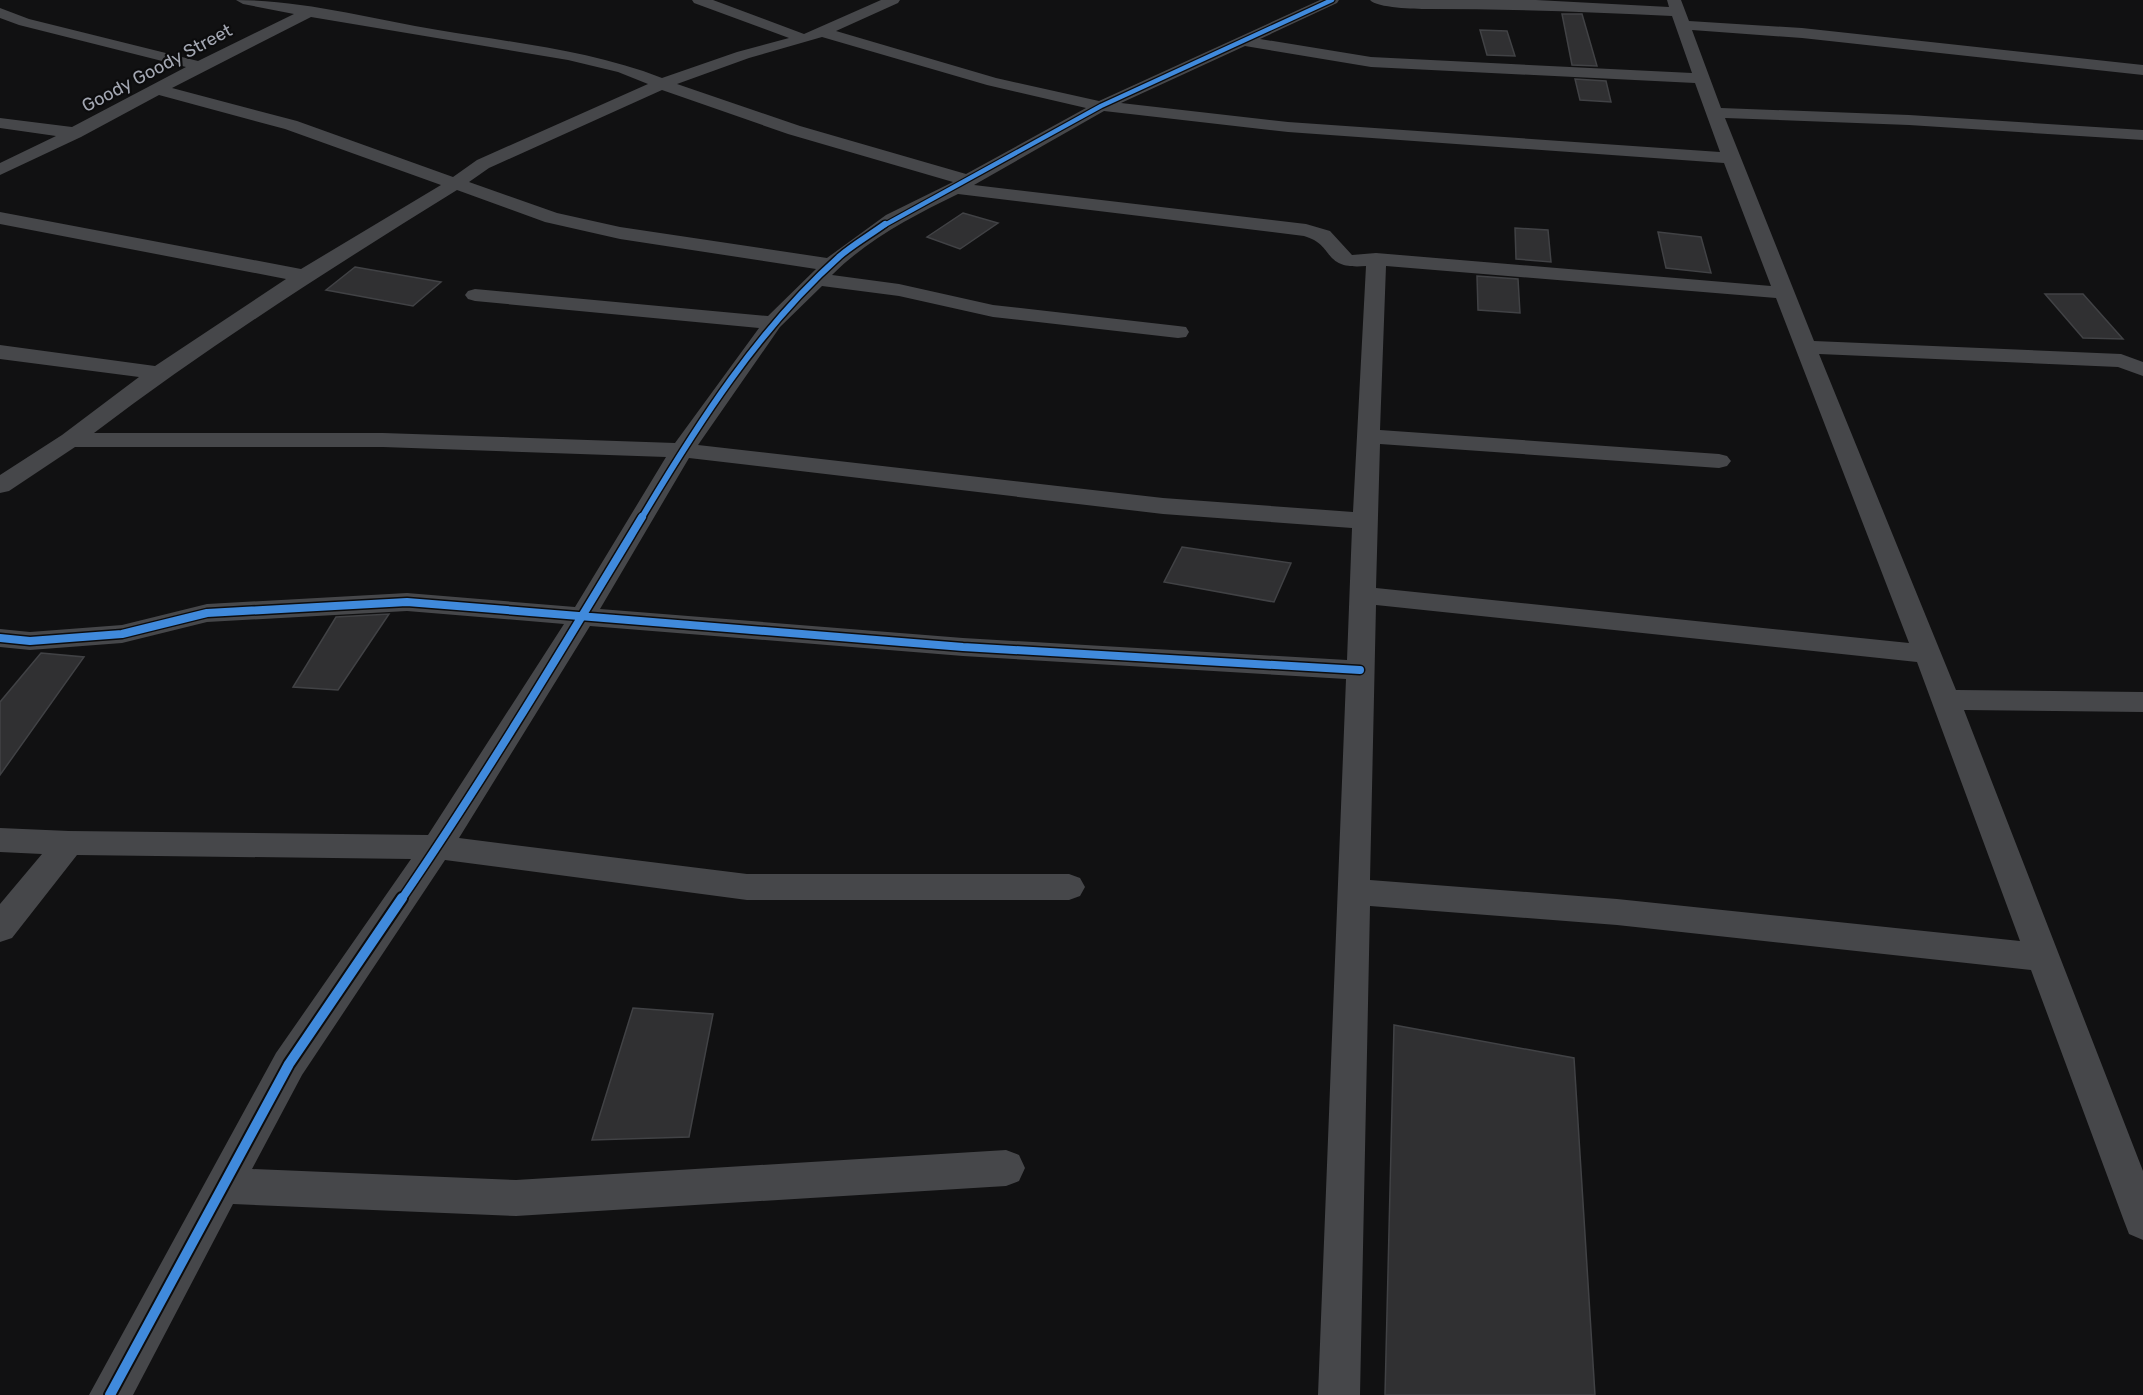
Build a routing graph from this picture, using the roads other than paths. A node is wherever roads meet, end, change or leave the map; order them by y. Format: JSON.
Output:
{"nodes":[{"id":1,"x":243,"y":0,"type":"edge"},
{"id":2,"x":332,"y":0,"type":"edge"},
{"id":3,"x":699,"y":0,"type":"edge"},
{"id":4,"x":893,"y":0,"type":"edge"},
{"id":5,"x":1332,"y":0,"type":"edge"},
{"id":6,"x":1377,"y":0,"type":"edge"},
{"id":7,"x":308,"y":12,"type":"junction"},
{"id":8,"x":1678,"y":12,"type":"edge"},
{"id":9,"x":0,"y":13,"type":"edge"},
{"id":10,"x":814,"y":35,"type":"junction"},
{"id":11,"x":1243,"y":41,"type":"junction"},
{"id":12,"x":200,"y":66,"type":"junction"},
{"id":13,"x":2143,"y":70,"type":"edge"},
{"id":14,"x":1701,"y":78,"type":"junction"},
{"id":15,"x":663,"y":83,"type":"junction"},
{"id":16,"x":157,"y":90,"type":"junction"},
{"id":17,"x":1101,"y":106,"type":"junction"},
{"id":18,"x":1714,"y":113,"type":"junction"},
{"id":19,"x":0,"y":123,"type":"edge"},
{"id":20,"x":75,"y":133,"type":"junction"},
{"id":21,"x":2143,"y":135,"type":"edge"},
{"id":22,"x":1732,"y":158,"type":"junction"},
{"id":23,"x":0,"y":170,"type":"edge"},
{"id":24,"x":456,"y":183,"type":"junction"},
{"id":25,"x":960,"y":184,"type":"junction"},
{"id":26,"x":0,"y":218,"type":"edge"},
{"id":27,"x":1377,"y":259,"type":"junction"},
{"id":28,"x":825,"y":272,"type":"junction"},
{"id":29,"x":304,"y":276,"type":"junction"},
{"id":30,"x":1784,"y":293,"type":"junction"},
{"id":31,"x":476,"y":295,"type":"dead end"},
{"id":32,"x":773,"y":323,"type":"junction"},
{"id":33,"x":1178,"y":332,"type":"dead end"},
{"id":34,"x":1806,"y":348,"type":"junction"},
{"id":35,"x":0,"y":352,"type":"edge"},
{"id":36,"x":2143,"y":369,"type":"edge"},
{"id":37,"x":159,"y":374,"type":"junction"},
{"id":38,"x":1369,"y":436,"type":"junction"},
{"id":39,"x":70,"y":440,"type":"junction"},
{"id":40,"x":682,"y":450,"type":"junction"},
{"id":41,"x":1719,"y":461,"type":"dead end"},
{"id":42,"x":0,"y":486,"type":"edge"},
{"id":43,"x":1365,"y":521,"type":"junction"},
{"id":44,"x":1362,"y":595,"type":"junction"},
{"id":45,"x":582,"y":617,"type":"junction"},
{"id":46,"x":0,"y":638,"type":"edge"},
{"id":47,"x":1928,"y":654,"type":"junction"},
{"id":48,"x":1360,"y":670,"type":"junction"},
{"id":49,"x":1946,"y":700,"type":"junction"},
{"id":50,"x":2143,"y":702,"type":"edge"},
{"id":51,"x":0,"y":840,"type":"edge"},
{"id":52,"x":69,"y":843,"type":"junction"},
{"id":53,"x":437,"y":847,"type":"junction"},
{"id":54,"x":1069,"y":887,"type":"dead end"},
{"id":55,"x":1354,"y":892,"type":"junction"},
{"id":56,"x":0,"y":928,"type":"edge"},
{"id":57,"x":2043,"y":957,"type":"junction"},
{"id":58,"x":1006,"y":1168,"type":"dead end"},
{"id":59,"x":224,"y":1186,"type":"junction"},
{"id":60,"x":2143,"y":1221,"type":"edge"},
{"id":61,"x":110,"y":1395,"type":"edge"},
{"id":62,"x":1339,"y":1395,"type":"edge"}],
"edges":[{"from":1,"to":7,"type":"street"},
{"from":2,"to":7,"type":"street","name":"Goody Goody Street"},
{"from":3,"to":10,"type":"street"},
{"from":4,"to":10,"type":"street"},
{"from":5,"to":11,"type":"street"},
{"from":6,"to":8,"type":"street"},
{"from":7,"to":12,"type":"street","name":"Goody Goody Street"},
{"from":7,"to":15,"type":"street"},
{"from":8,"to":13,"type":"street"},
{"from":8,"to":14,"type":"street"},
{"from":9,"to":12,"type":"street"},
{"from":10,"to":15,"type":"street"},
{"from":10,"to":17,"type":"street"},
{"from":11,"to":14,"type":"street"},
{"from":11,"to":17,"type":"street"},
{"from":12,"to":16,"type":"street","name":"Goody Goody Street"},
{"from":14,"to":18,"type":"street"},
{"from":15,"to":24,"type":"street"},
{"from":15,"to":25,"type":"street"},
{"from":16,"to":20,"type":"street","name":"Goody Goody Street"},
{"from":16,"to":24,"type":"street"},
{"from":17,"to":22,"type":"street"},
{"from":17,"to":25,"type":"street"},
{"from":18,"to":21,"type":"street"},
{"from":18,"to":22,"type":"street"},
{"from":19,"to":20,"type":"street"},
{"from":20,"to":23,"type":"street","name":"Goody Goody Street"},
{"from":22,"to":30,"type":"street"},
{"from":24,"to":28,"type":"street"},
{"from":24,"to":29,"type":"street"},
{"from":25,"to":27,"type":"street"},
{"from":25,"to":28,"type":"street"},
{"from":26,"to":29,"type":"street"},
{"from":27,"to":30,"type":"street"},
{"from":27,"to":38,"type":"street"},
{"from":28,"to":32,"type":"street"},
{"from":28,"to":33,"type":"street"},
{"from":29,"to":37,"type":"street"},
{"from":30,"to":34,"type":"street"},
{"from":31,"to":32,"type":"street"},
{"from":32,"to":40,"type":"street"},
{"from":34,"to":36,"type":"street"},
{"from":34,"to":47,"type":"street"},
{"from":35,"to":37,"type":"street"},
{"from":37,"to":39,"type":"street"},
{"from":38,"to":41,"type":"street"},
{"from":38,"to":43,"type":"street"},
{"from":39,"to":40,"type":"street"},
{"from":39,"to":42,"type":"street"},
{"from":40,"to":43,"type":"street"},
{"from":40,"to":45,"type":"street"},
{"from":43,"to":44,"type":"street"},
{"from":44,"to":47,"type":"street"},
{"from":44,"to":48,"type":"street"},
{"from":45,"to":46,"type":"street"},
{"from":45,"to":48,"type":"street"},
{"from":45,"to":53,"type":"street"},
{"from":47,"to":49,"type":"street"},
{"from":48,"to":55,"type":"street"},
{"from":49,"to":50,"type":"street"},
{"from":49,"to":57,"type":"street"},
{"from":51,"to":52,"type":"street"},
{"from":52,"to":53,"type":"street"},
{"from":52,"to":56,"type":"street"},
{"from":53,"to":54,"type":"street"},
{"from":53,"to":59,"type":"street"},
{"from":55,"to":57,"type":"street"},
{"from":55,"to":62,"type":"street"},
{"from":57,"to":60,"type":"street"},
{"from":58,"to":59,"type":"street"},
{"from":59,"to":61,"type":"street"}]}
